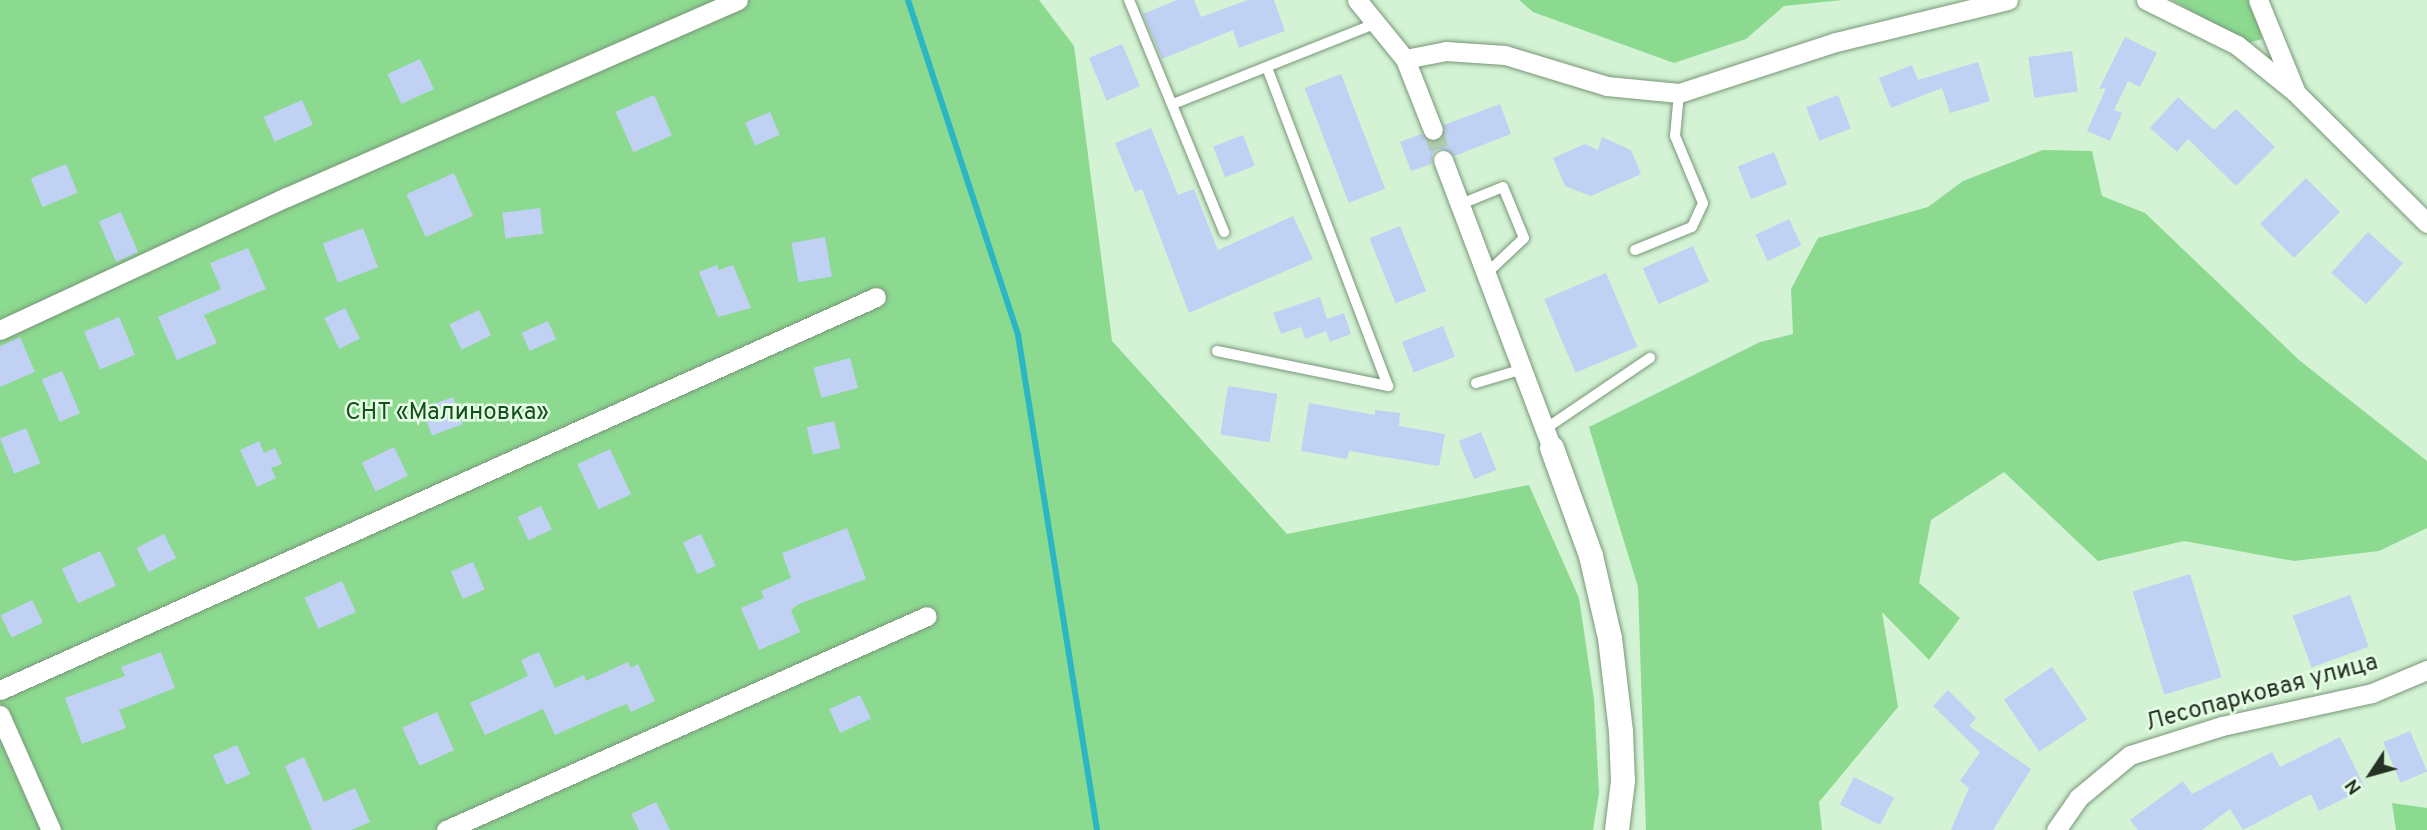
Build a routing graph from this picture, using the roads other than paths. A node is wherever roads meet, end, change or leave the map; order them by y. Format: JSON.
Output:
{"nodes":[{"id":1,"x":738,"y":0,"type":"edge"},
{"id":2,"x":1129,"y":0,"type":"edge"},
{"id":3,"x":1357,"y":0,"type":"edge"},
{"id":4,"x":2008,"y":0,"type":"edge"},
{"id":5,"x":2146,"y":0,"type":"edge"},
{"id":6,"x":2258,"y":0,"type":"edge"},
{"id":7,"x":1372,"y":25,"type":"junction"},
{"id":8,"x":1405,"y":59,"type":"junction"},
{"id":9,"x":1267,"y":66,"type":"junction"},
{"id":10,"x":2295,"y":92,"type":"junction"},
{"id":11,"x":1679,"y":93,"type":"junction"},
{"id":12,"x":1173,"y":104,"type":"junction"},
{"id":13,"x":1433,"y":130,"type":"tunnel mouth"},
{"id":14,"x":1443,"y":160,"type":"tunnel mouth"},
{"id":15,"x":1461,"y":204,"type":"junction"},
{"id":16,"x":2427,"y":223,"type":"edge"},
{"id":17,"x":1224,"y":232,"type":"dead end"},
{"id":18,"x":1635,"y":250,"type":"dead end"},
{"id":19,"x":1487,"y":273,"type":"junction"},
{"id":20,"x":876,"y":297,"type":"dead end"},
{"id":21,"x":0,"y":330,"type":"edge"},
{"id":22,"x":1217,"y":351,"type":"dead end"},
{"id":23,"x":1650,"y":358,"type":"dead end"},
{"id":24,"x":1523,"y":369,"type":"junction"},
{"id":25,"x":1476,"y":383,"type":"dead end"},
{"id":26,"x":1549,"y":438,"type":"junction"},
{"id":27,"x":927,"y":616,"type":"dead end"},
{"id":28,"x":2427,"y":670,"type":"edge"},
{"id":29,"x":0,"y":690,"type":"edge"},
{"id":30,"x":0,"y":715,"type":"edge"},
{"id":31,"x":51,"y":830,"type":"edge"},
{"id":32,"x":446,"y":830,"type":"edge"},
{"id":33,"x":1617,"y":830,"type":"edge"},
{"id":34,"x":2056,"y":830,"type":"edge"}],
"edges":[{"from":1,"to":21,"type":"street"},
{"from":2,"to":12,"type":"lane"},
{"from":3,"to":7,"type":"street"},
{"from":4,"to":11,"type":"street"},
{"from":5,"to":10,"type":"street"},
{"from":6,"to":10,"type":"street"},
{"from":7,"to":8,"type":"street"},
{"from":7,"to":9,"type":"lane"},
{"from":8,"to":11,"type":"street"},
{"from":8,"to":13,"type":"street"},
{"from":9,"to":12,"type":"lane"},
{"from":9,"to":22,"type":"lane"},
{"from":10,"to":16,"type":"street"},
{"from":11,"to":18,"type":"lane"},
{"from":12,"to":17,"type":"lane"},
{"from":14,"to":15,"type":"street"},
{"from":15,"to":19,"type":"street"},
{"from":15,"to":19,"type":"lane"},
{"from":19,"to":24,"type":"street"},
{"from":20,"to":29,"type":"street"},
{"from":23,"to":26,"type":"lane"},
{"from":24,"to":25,"type":"lane"},
{"from":24,"to":26,"type":"street"},
{"from":26,"to":33,"type":"street"},
{"from":27,"to":32,"type":"street"},
{"from":28,"to":34,"type":"street","name":"Лесопарковая улица"},
{"from":30,"to":31,"type":"street"}]}
